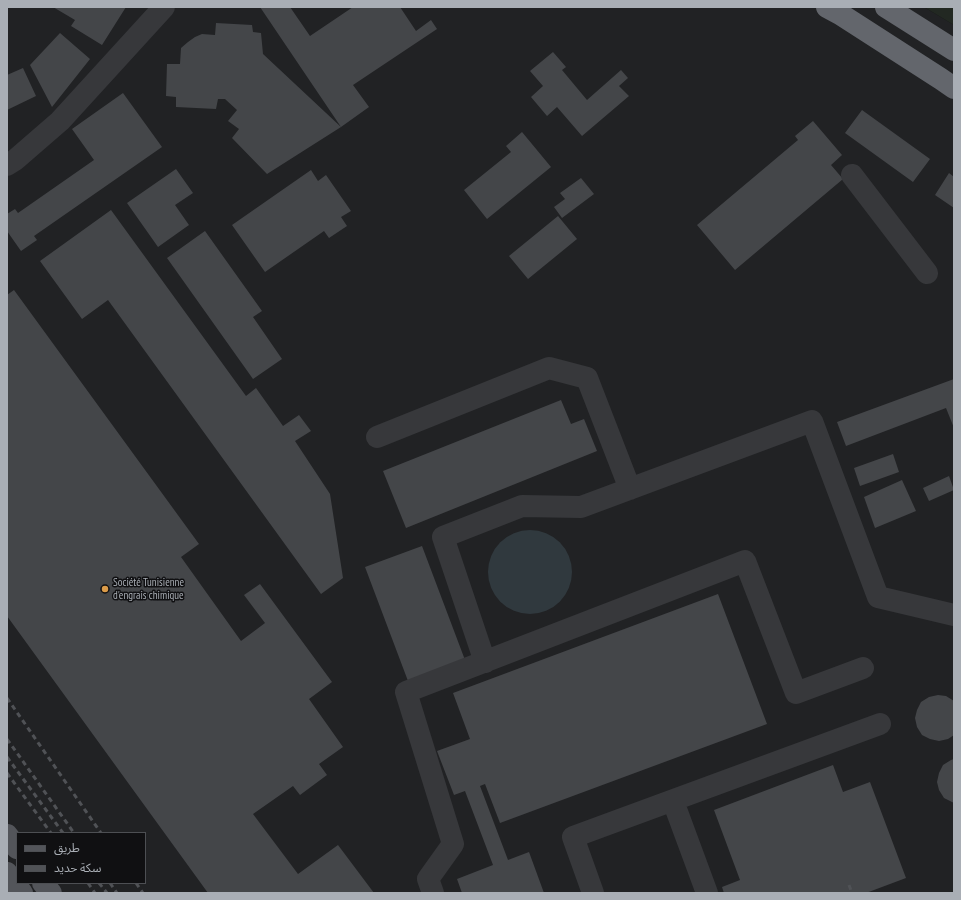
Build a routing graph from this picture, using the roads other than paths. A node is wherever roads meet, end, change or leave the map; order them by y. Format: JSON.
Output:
{"nodes":[{"id":1,"x":164,"y":7,"type":"edge"},
{"id":2,"x":827,"y":7,"type":"edge"},
{"id":3,"x":886,"y":7,"type":"edge"},
{"id":4,"x":954,"y":50,"type":"edge"},
{"id":5,"x":954,"y":88,"type":"edge"},
{"id":6,"x":7,"y":165,"type":"edge"},
{"id":7,"x":852,"y":175,"type":"dead end"},
{"id":8,"x":927,"y":273,"type":"dead end"},
{"id":9,"x":376,"y":437,"type":"dead end"},
{"id":10,"x":630,"y":489,"type":"junction"},
{"id":11,"x":954,"y":615,"type":"edge"},
{"id":12,"x":485,"y":662,"type":"junction"},
{"id":13,"x":863,"y":668,"type":"dead end"},
{"id":14,"x":880,"y":724,"type":"dead end"},
{"id":15,"x":673,"y":801,"type":"junction"},
{"id":16,"x":7,"y":835,"type":"edge"},
{"id":17,"x":16,"y":847,"type":"edge"},
{"id":18,"x":7,"y":873,"type":"edge"},
{"id":19,"x":44,"y":884,"type":"edge"},
{"id":20,"x":22,"y":893,"type":"edge"},
{"id":21,"x":51,"y":893,"type":"edge"},
{"id":22,"x":433,"y":893,"type":"edge"},
{"id":23,"x":593,"y":893,"type":"edge"},
{"id":24,"x":707,"y":893,"type":"edge"}],
"edges":[{"from":1,"to":6,"type":"street"},
{"from":2,"to":5,"type":"highway"},
{"from":3,"to":4,"type":"highway"},
{"from":7,"to":8,"type":"street"},
{"from":9,"to":10,"type":"street"},
{"from":10,"to":11,"type":"street"},
{"from":10,"to":12,"type":"street"},
{"from":12,"to":13,"type":"street"},
{"from":12,"to":22,"type":"street"},
{"from":14,"to":15,"type":"street"},
{"from":15,"to":23,"type":"street"},
{"from":15,"to":24,"type":"street"},
{"from":16,"to":17,"type":"main road"},
{"from":18,"to":20,"type":"main road"},
{"from":19,"to":21,"type":"main road"}]}
